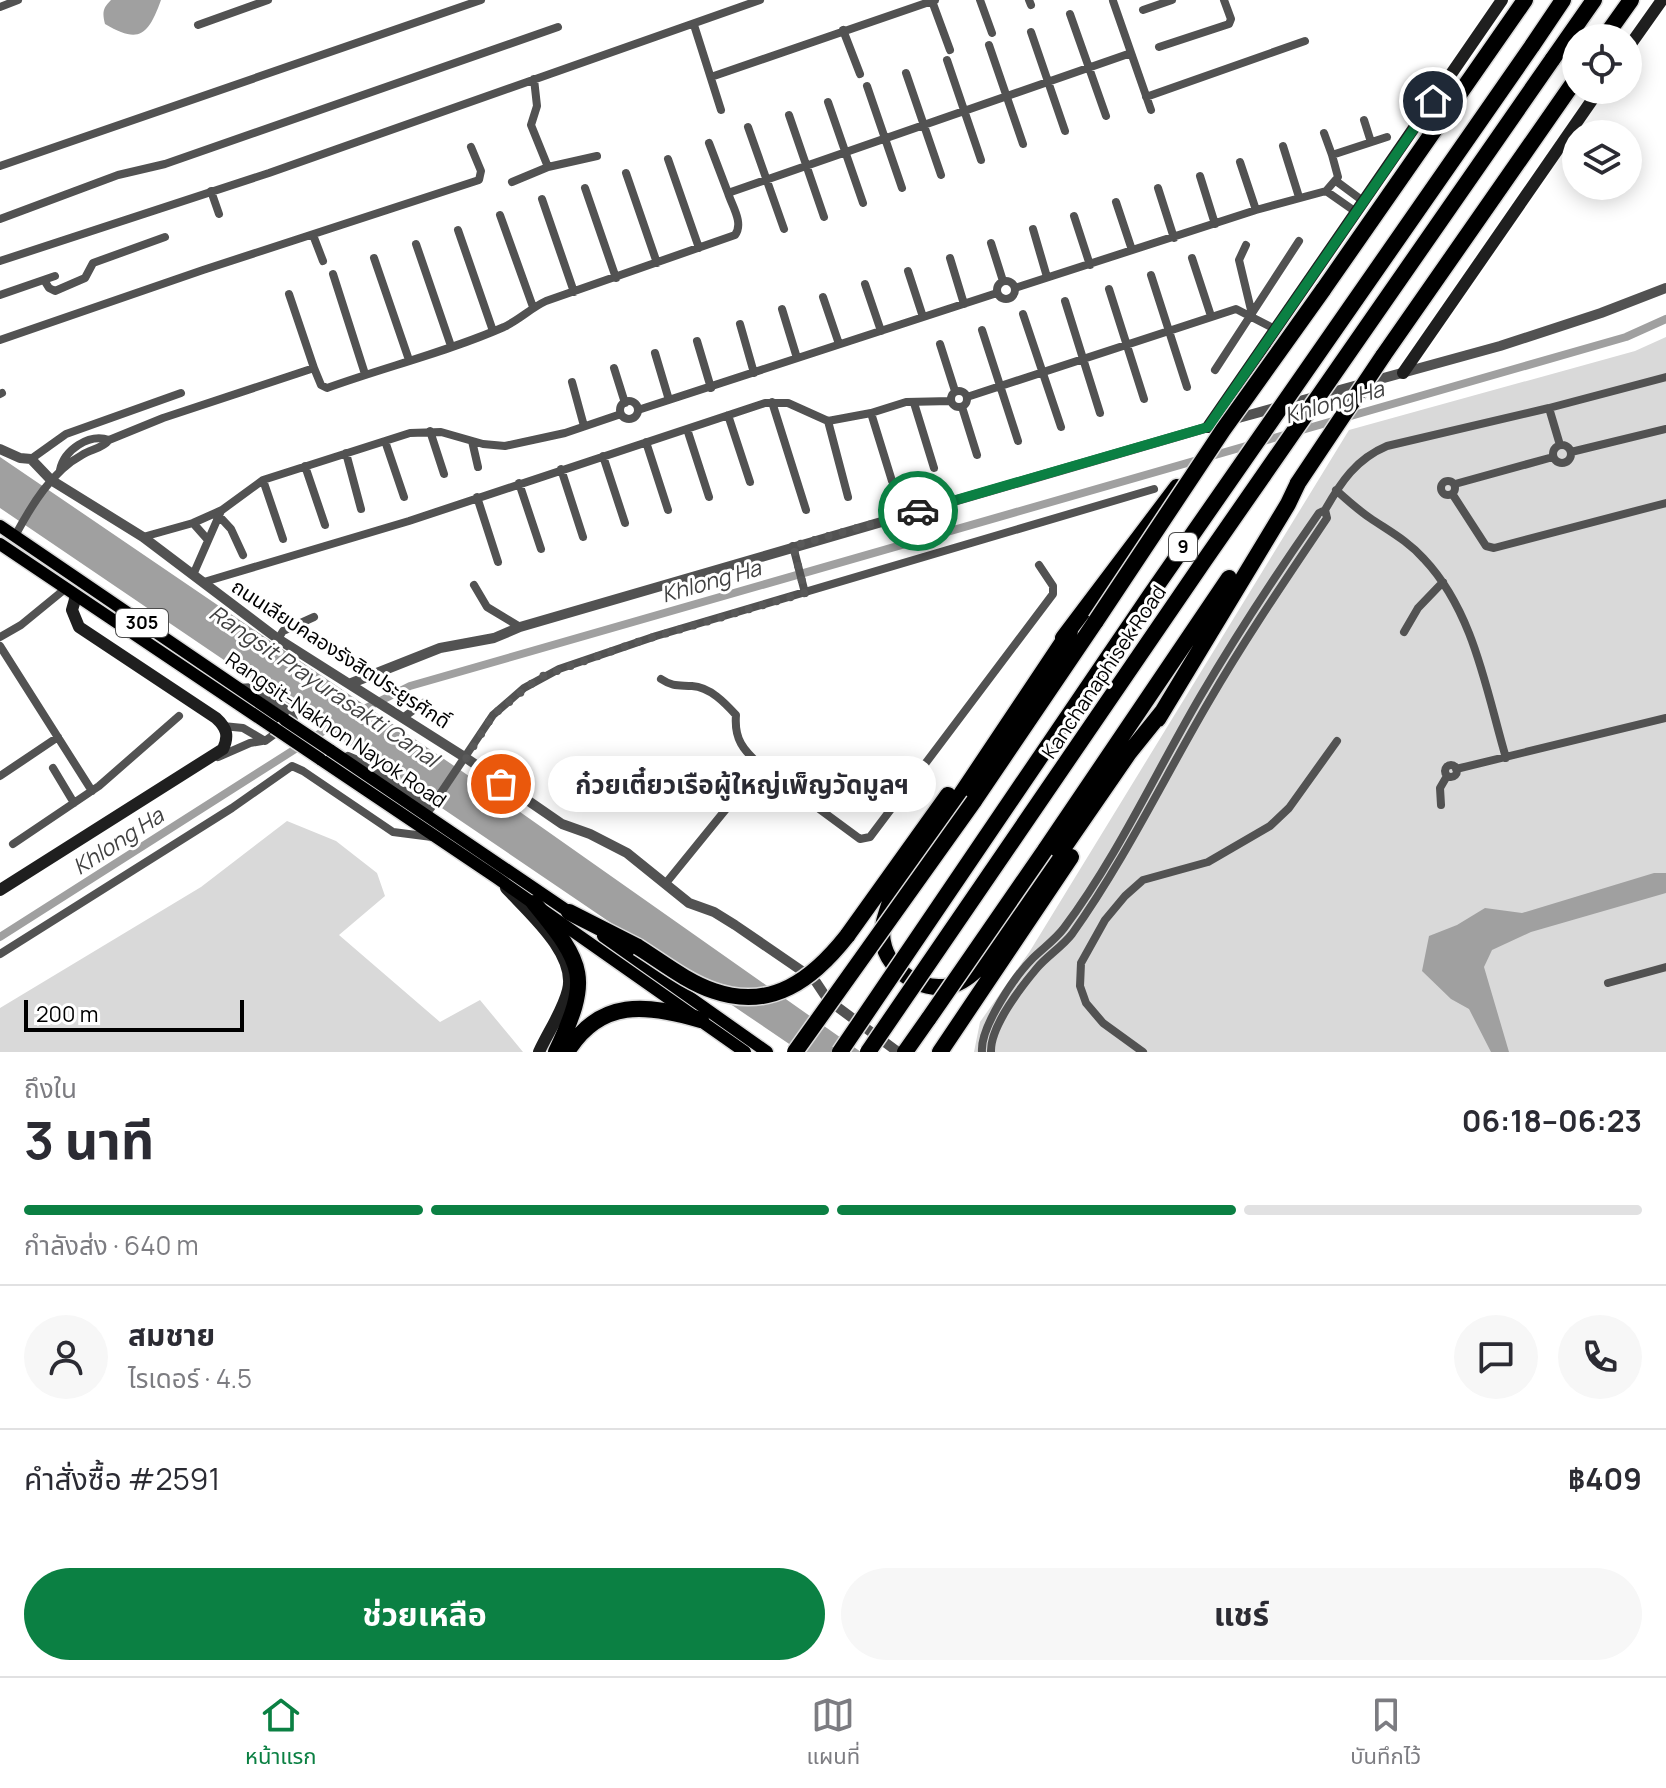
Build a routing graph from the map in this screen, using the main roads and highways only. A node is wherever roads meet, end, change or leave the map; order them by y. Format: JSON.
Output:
{"nodes":[{"id":1,"x":1502,"y":0,"type":"edge"},
{"id":2,"x":1525,"y":0,"type":"edge"},
{"id":3,"x":1563,"y":0,"type":"edge"},
{"id":4,"x":1594,"y":0,"type":"edge"},
{"id":5,"x":1631,"y":0,"type":"edge"},
{"id":6,"x":1662,"y":0,"type":"edge"},
{"id":7,"x":1614,"y":24,"type":"edge"},
{"id":8,"x":1642,"y":28,"type":"edge"},
{"id":9,"x":1562,"y":99,"type":"edge"},
{"id":10,"x":1589,"y":104,"type":"edge"},
{"id":11,"x":1403,"y":373,"type":"road end"},
{"id":12,"x":1216,"y":429,"type":"junction"},
{"id":13,"x":0,"y":526,"type":"edge"},
{"id":14,"x":0,"y":544,"type":"edge"},
{"id":15,"x":1231,"y":586,"type":"junction"},
{"id":16,"x":70,"y":592,"type":"junction"},
{"id":17,"x":1090,"y":616,"type":"junction"},
{"id":18,"x":1070,"y":631,"type":"junction"},
{"id":19,"x":1162,"y":712,"type":"junction"},
{"id":20,"x":280,"y":724,"type":"junction"},
{"id":21,"x":325,"y":754,"type":"junction"},
{"id":22,"x":497,"y":878,"type":"junction"},
{"id":23,"x":0,"y":890,"type":"edge"},
{"id":24,"x":534,"y":903,"type":"junction"},
{"id":25,"x":569,"y":912,"type":"junction"},
{"id":26,"x":701,"y":1020,"type":"junction"},
{"id":27,"x":539,"y":1052,"type":"edge"},
{"id":28,"x":556,"y":1052,"type":"edge"},
{"id":29,"x":567,"y":1052,"type":"edge"},
{"id":30,"x":745,"y":1052,"type":"edge"},
{"id":31,"x":767,"y":1052,"type":"edge"},
{"id":32,"x":795,"y":1052,"type":"edge"},
{"id":33,"x":840,"y":1052,"type":"edge"},
{"id":34,"x":868,"y":1052,"type":"edge"},
{"id":35,"x":905,"y":1052,"type":"edge"},
{"id":36,"x":940,"y":1052,"type":"edge"}],
"edges":[{"from":1,"to":12,"type":"main road"},
{"from":2,"to":12,"type":"highway","bridge":true},
{"from":3,"to":33,"type":"highway","name":"Kanchanaphisek Road","number":"9","bridge":true},
{"from":4,"to":34,"type":"highway","name":"Kanchanaphisek Road","number":"9","bridge":true},
{"from":5,"to":7,"type":"highway"},
{"from":6,"to":8,"type":"main road"},
{"from":9,"to":15,"type":"highway","bridge":true},
{"from":10,"to":11,"type":"main road"},
{"from":12,"to":17,"type":"highway","bridge":true},
{"from":13,"to":20,"type":"main road","name":"Rangsit-Nakhon Nayok Road","number":"305"},
{"from":14,"to":16,"type":"main road","name":"Rangsit-Nakhon Nayok Road","number":"305"},
{"from":15,"to":19,"type":"highway"},
{"from":15,"to":35,"type":"highway","bridge":true},
{"from":16,"to":20,"type":"main road","name":"Rangsit-Nakhon Nayok Road","number":"305"},
{"from":16,"to":23,"type":"main road"},
{"from":17,"to":18,"type":"highway"},
{"from":17,"to":32,"type":"highway","bridge":true},
{"from":18,"to":19,"type":"highway"},
{"from":18,"to":25,"type":"highway","bridge":true},
{"from":19,"to":36,"type":"highway"},
{"from":20,"to":21,"type":"main road","name":"Rangsit-Nakhon Nayok Road","number":"305","bridge":true},
{"from":21,"to":22,"type":"main road","name":"Rangsit-Nakhon Nayok Road","number":"305"},
{"from":21,"to":25,"type":"main road","name":"Rangsit-Nakhon Nayok Road","number":"305"},
{"from":22,"to":24,"type":"main road","name":"Rangsit-Nakhon Nayok Road","number":"305"},
{"from":22,"to":27,"type":"main road"},
{"from":24,"to":26,"type":"main road","name":"Rangsit-Nakhon Nayok Road","number":"305"},
{"from":24,"to":28,"type":"highway"},
{"from":25,"to":31,"type":"main road","name":"Rangsit-Nakhon Nayok Road","number":"305"},
{"from":26,"to":29,"type":"highway"},
{"from":26,"to":30,"type":"main road","name":"Rangsit-Nakhon Nayok Road","number":"305"}]}
